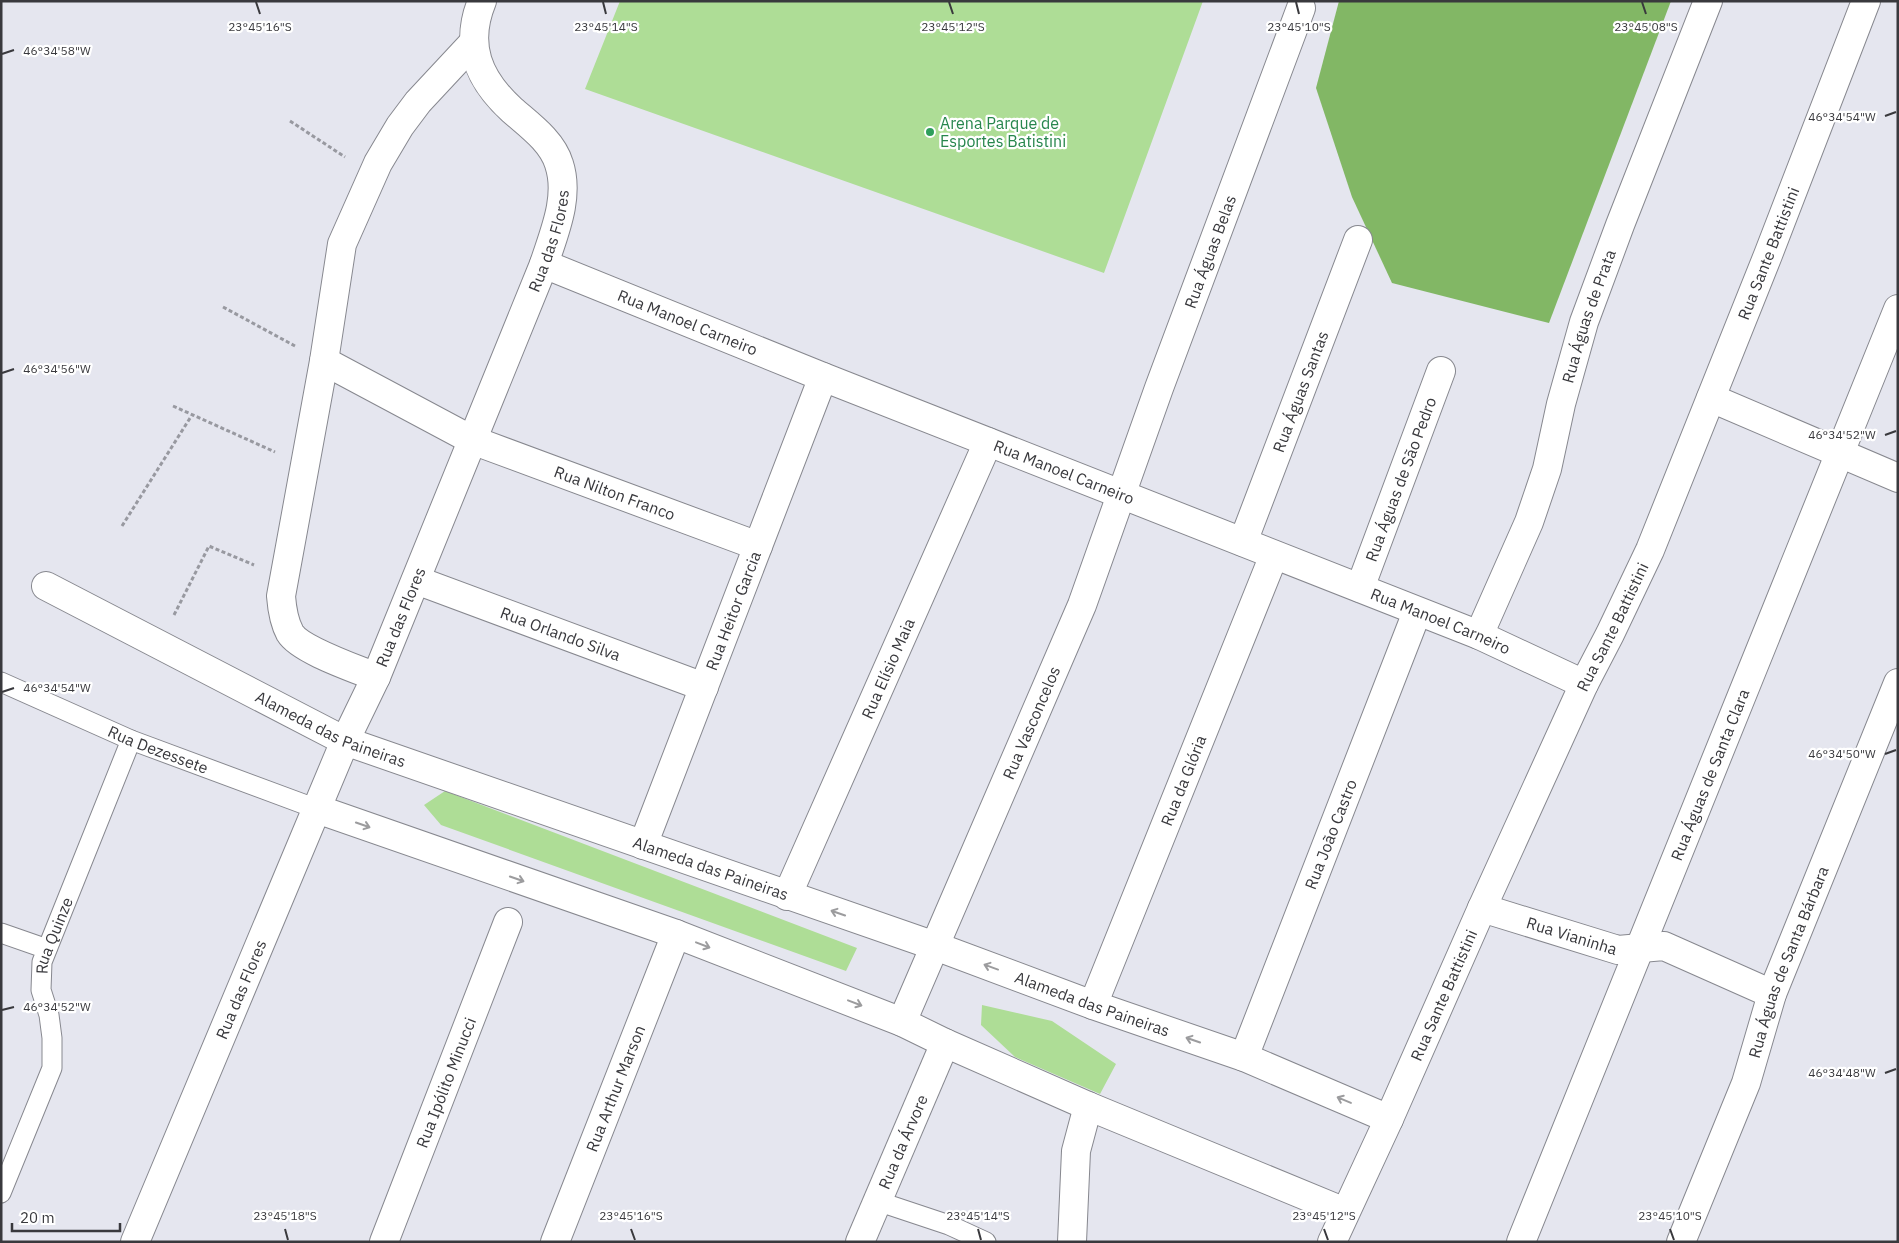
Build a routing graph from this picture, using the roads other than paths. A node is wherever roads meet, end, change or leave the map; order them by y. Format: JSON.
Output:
{"nodes":[{"id":1,"x":482,"y":1,"type":"edge"},
{"id":2,"x":1708,"y":1,"type":"edge"},
{"id":3,"x":1866,"y":1,"type":"edge"},
{"id":4,"x":1301,"y":8,"type":"dead end"},
{"id":5,"x":474,"y":43,"type":"junction"},
{"id":6,"x":1358,"y":240,"type":"dead end"},
{"id":7,"x":544,"y":264,"type":"junction"},
{"id":8,"x":1898,"y":308,"type":"edge"},
{"id":9,"x":324,"y":361,"type":"junction"},
{"id":10,"x":1441,"y":371,"type":"dead end"},
{"id":11,"x":822,"y":377,"type":"junction"},
{"id":12,"x":1711,"y":398,"type":"junction"},
{"id":13,"x":472,"y":440,"type":"junction"},
{"id":14,"x":988,"y":442,"type":"junction"},
{"id":15,"x":1840,"y":454,"type":"junction"},
{"id":16,"x":1898,"y":478,"type":"edge"},
{"id":17,"x":1122,"y":495,"type":"junction"},
{"id":18,"x":1243,"y":542,"type":"junction"},
{"id":19,"x":758,"y":546,"type":"junction"},
{"id":20,"x":1274,"y":555,"type":"junction"},
{"id":21,"x":416,"y":580,"type":"junction"},
{"id":22,"x":46,"y":586,"type":"dead end"},
{"id":23,"x":1360,"y":588,"type":"junction"},
{"id":24,"x":1417,"y":612,"type":"junction"},
{"id":25,"x":1479,"y":635,"type":"junction"},
{"id":26,"x":376,"y":678,"type":"junction"},
{"id":27,"x":1,"y":682,"type":"edge"},
{"id":28,"x":1898,"y":683,"type":"edge"},
{"id":29,"x":1584,"y":684,"type":"junction"},
{"id":30,"x":704,"y":687,"type":"junction"},
{"id":31,"x":131,"y":740,"type":"junction"},
{"id":32,"x":345,"y":742,"type":"junction"},
{"id":33,"x":317,"y":809,"type":"junction"},
{"id":34,"x":643,"y":845,"type":"junction"},
{"id":35,"x":787,"y":896,"type":"junction"},
{"id":36,"x":1482,"y":908,"type":"junction"},
{"id":37,"x":508,"y":922,"type":"dead end"},
{"id":38,"x":1,"y":933,"type":"edge"},
{"id":39,"x":676,"y":934,"type":"junction"},
{"id":40,"x":935,"y":946,"type":"junction"},
{"id":41,"x":47,"y":949,"type":"junction"},
{"id":42,"x":1639,"y":949,"type":"junction"},
{"id":43,"x":1772,"y":994,"type":"junction"},
{"id":44,"x":1092,"y":1005,"type":"junction"},
{"id":45,"x":902,"y":1022,"type":"junction"},
{"id":46,"x":945,"y":1043,"type":"junction"},
{"id":47,"x":1244,"y":1057,"type":"junction"},
{"id":48,"x":1088,"y":1106,"type":"junction"},
{"id":49,"x":1389,"y":1119,"type":"junction"},
{"id":50,"x":1,"y":1193,"type":"edge"},
{"id":51,"x":878,"y":1201,"type":"junction"},
{"id":52,"x":1345,"y":1212,"type":"junction"},
{"id":53,"x":1076,"y":1240,"type":"edge"},
{"id":54,"x":135,"y":1242,"type":"edge"},
{"id":55,"x":384,"y":1242,"type":"edge"},
{"id":56,"x":555,"y":1242,"type":"edge"},
{"id":57,"x":860,"y":1242,"type":"edge"},
{"id":58,"x":986,"y":1242,"type":"edge"},
{"id":59,"x":1332,"y":1242,"type":"edge"},
{"id":60,"x":1521,"y":1242,"type":"edge"},
{"id":61,"x":1681,"y":1242,"type":"edge"}],
"edges":[{"from":1,"to":5,"type":"street","name":"Rua das Flores"},
{"from":2,"to":25,"type":"street","name":"Rua Águas de Prata"},
{"from":3,"to":12,"type":"street","name":"Rua Sante Battistini"},
{"from":4,"to":17,"type":"street","name":"Rua Águas Belas"},
{"from":5,"to":7,"type":"street","name":"Rua das Flores"},
{"from":5,"to":9,"type":"street"},
{"from":6,"to":18,"type":"street","name":"Rua Águas Santas"},
{"from":7,"to":11,"type":"street","name":"Rua Manoel Carneiro"},
{"from":7,"to":13,"type":"street","name":"Rua das Flores"},
{"from":8,"to":15,"type":"street","name":"Rua Águas de Santa Clara"},
{"from":9,"to":13,"type":"street","name":"Rua Nilton Franco"},
{"from":9,"to":26,"type":"street"},
{"from":10,"to":23,"type":"street","name":"Rua Águas de São Pedro"},
{"from":11,"to":14,"type":"street","name":"Rua Manoel Carneiro"},
{"from":11,"to":19,"type":"street","name":"Rua Heitor Garcia"},
{"from":12,"to":15,"type":"street"},
{"from":12,"to":29,"type":"street","name":"Rua Sante Battistini"},
{"from":13,"to":19,"type":"street","name":"Rua Nilton Franco"},
{"from":13,"to":21,"type":"street","name":"Rua das Flores"},
{"from":14,"to":17,"type":"street","name":"Rua Manoel Carneiro"},
{"from":14,"to":35,"type":"street","name":"Rua Elísio Maia"},
{"from":15,"to":16,"type":"street"},
{"from":15,"to":42,"type":"street","name":"Rua Águas de Santa Clara"},
{"from":17,"to":18,"type":"street","name":"Rua Manoel Carneiro"},
{"from":17,"to":40,"type":"street","name":"Rua Vasconcelos"},
{"from":18,"to":20,"type":"street","name":"Rua Manoel Carneiro"},
{"from":19,"to":30,"type":"street","name":"Rua Heitor Garcia"},
{"from":20,"to":23,"type":"street","name":"Rua Manoel Carneiro"},
{"from":20,"to":44,"type":"street","name":"Rua da Glória"},
{"from":21,"to":26,"type":"street","name":"Rua das Flores"},
{"from":21,"to":30,"type":"street","name":"Rua Orlando Silva"},
{"from":22,"to":32,"type":"street","name":"Alameda das Paineiras"},
{"from":23,"to":24,"type":"street","name":"Rua Manoel Carneiro"},
{"from":24,"to":25,"type":"street","name":"Rua Manoel Carneiro"},
{"from":24,"to":47,"type":"street","name":"Rua João Castro"},
{"from":25,"to":29,"type":"street","name":"Rua Manoel Carneiro"},
{"from":26,"to":32,"type":"street","name":"Rua das Flores"},
{"from":27,"to":31,"type":"lane","name":"Rua Dezessete"},
{"from":28,"to":43,"type":"street","name":"Rua Águas de Santa Bárbara"},
{"from":29,"to":36,"type":"street","name":"Rua Sante Battistini"},
{"from":30,"to":34,"type":"street","name":"Rua Heitor Garcia"},
{"from":31,"to":33,"type":"lane","name":"Rua Dezessete"},
{"from":31,"to":41,"type":"lane","name":"Rua Quinze"},
{"from":32,"to":33,"type":"street","name":"Rua das Flores"},
{"from":32,"to":34,"type":"street","name":"Alameda das Paineiras"},
{"from":33,"to":39,"type":"street","one_way":true},
{"from":33,"to":54,"type":"street","name":"Rua das Flores"},
{"from":34,"to":35,"type":"street","name":"Alameda das Paineiras"},
{"from":40,"to":35,"type":"street","name":"Alameda das Paineiras","one_way":true},
{"from":36,"to":42,"type":"street","name":"Rua Vianinha"},
{"from":36,"to":49,"type":"street","name":"Rua Sante Battistini"},
{"from":37,"to":55,"type":"street","name":"Rua Ipólito Minucci"},
{"from":38,"to":41,"type":"lane"},
{"from":39,"to":45,"type":"street","one_way":true},
{"from":39,"to":56,"type":"street","name":"Rua Arthur Marson"},
{"from":44,"to":40,"type":"street","name":"Alameda das Paineiras","one_way":true},
{"from":40,"to":45,"type":"street","name":"Rua Vasconcelos"},
{"from":41,"to":50,"type":"lane","name":"Rua Quinze"},
{"from":42,"to":43,"type":"street","name":"Rua Vianinha"},
{"from":42,"to":60,"type":"street","name":"Rua Águas de Santa Clara"},
{"from":43,"to":61,"type":"street","name":"Rua Águas de Santa Bárbara"},
{"from":47,"to":44,"type":"street","name":"Alameda das Paineiras","one_way":true},
{"from":45,"to":46,"type":"street"},
{"from":46,"to":48,"type":"street"},
{"from":46,"to":51,"type":"street","name":"Rua da Árvore"},
{"from":49,"to":47,"type":"street","name":"Alameda das Paineiras","one_way":true},
{"from":48,"to":52,"type":"street"},
{"from":48,"to":53,"type":"street"},
{"from":49,"to":52,"type":"street","name":"Rua Sante Battistini"},
{"from":51,"to":57,"type":"street","name":"Rua da Árvore"},
{"from":51,"to":58,"type":"lane"},
{"from":52,"to":59,"type":"street","name":"Rua Sante Battistini"}]}
